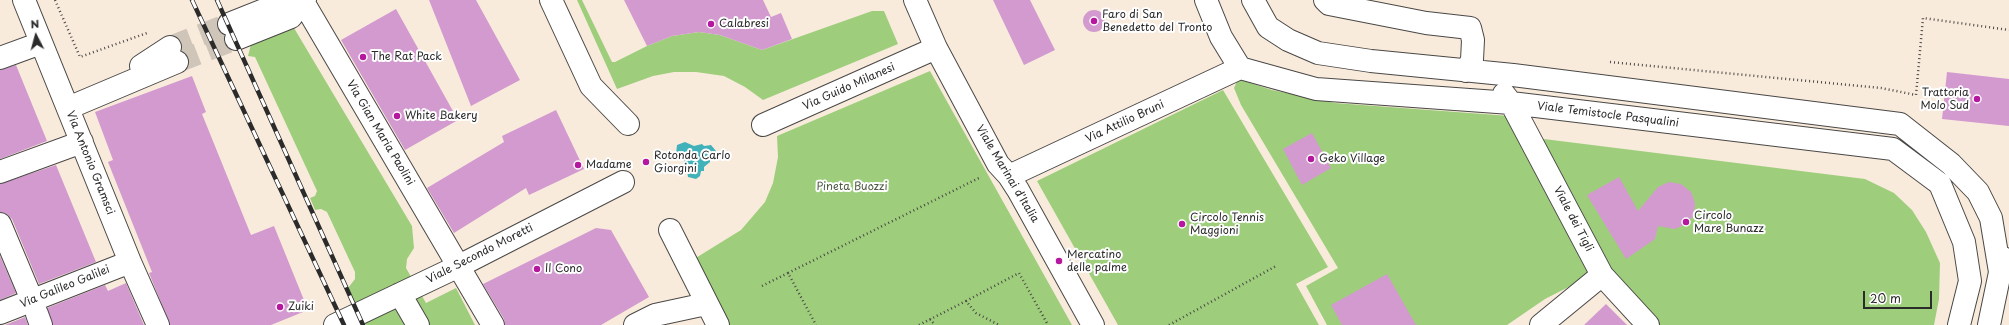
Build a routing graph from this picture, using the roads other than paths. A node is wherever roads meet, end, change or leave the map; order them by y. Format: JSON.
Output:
{"nodes":[{"id":1,"x":24,"y":0,"type":"edge"},
{"id":2,"x":303,"y":0,"type":"edge"},
{"id":3,"x":551,"y":0,"type":"edge"},
{"id":4,"x":914,"y":0,"type":"edge"},
{"id":5,"x":1206,"y":0,"type":"edge"},
{"id":6,"x":1253,"y":0,"type":"edge"},
{"id":7,"x":1325,"y":0,"type":"edge"},
{"id":8,"x":233,"y":31,"type":"tunnel mouth"},
{"id":9,"x":41,"y":43,"type":"junction"},
{"id":10,"x":936,"y":48,"type":"junction"},
{"id":11,"x":174,"y":55,"type":"tunnel mouth"},
{"id":12,"x":0,"y":58,"type":"edge"},
{"id":13,"x":1240,"y":68,"type":"junction"},
{"id":14,"x":1466,"y":71,"type":"junction"},
{"id":15,"x":1513,"y":75,"type":"junction"},
{"id":16,"x":1512,"y":103,"type":"junction"},
{"id":17,"x":68,"y":108,"type":"junction"},
{"id":18,"x":628,"y":124,"type":"dead end"},
{"id":19,"x":763,"y":125,"type":"dead end"},
{"id":20,"x":82,"y":142,"type":"junction"},
{"id":21,"x":0,"y":172,"type":"edge"},
{"id":22,"x":1009,"y":176,"type":"junction"},
{"id":23,"x":623,"y":182,"type":"dead end"},
{"id":24,"x":0,"y":224,"type":"edge"},
{"id":25,"x":670,"y":230,"type":"dead end"},
{"id":26,"x":2009,"y":231,"type":"edge"},
{"id":27,"x":130,"y":262,"type":"junction"},
{"id":28,"x":459,"y":266,"type":"junction"},
{"id":29,"x":2000,"y":272,"type":"junction"},
{"id":30,"x":1602,"y":275,"type":"junction"},
{"id":31,"x":400,"y":294,"type":"junction"},
{"id":32,"x":706,"y":304,"type":"junction"},
{"id":33,"x":0,"y":313,"type":"edge"},
{"id":34,"x":36,"y":313,"type":"edge"},
{"id":35,"x":158,"y":325,"type":"edge"},
{"id":36,"x":335,"y":325,"type":"edge"},
{"id":37,"x":418,"y":325,"type":"edge"},
{"id":38,"x":493,"y":325,"type":"edge"},
{"id":39,"x":635,"y":325,"type":"edge"},
{"id":40,"x":718,"y":325,"type":"edge"},
{"id":41,"x":1094,"y":325,"type":"edge"},
{"id":42,"x":1541,"y":325,"type":"edge"},
{"id":43,"x":1648,"y":325,"type":"edge"},
{"id":44,"x":1959,"y":325,"type":"edge"},
{"id":45,"x":1989,"y":325,"type":"edge"}],
"edges":[{"from":1,"to":9,"type":"street","name":"Via Antonio Gramsci"},
{"from":2,"to":8,"type":"street"},
{"from":2,"to":28,"type":"street","name":"Via Gian Maria Paolini"},
{"from":3,"to":18,"type":"street"},
{"from":4,"to":10,"type":"street","name":"Viale Marinai d'Italia"},
{"from":5,"to":13,"type":"street"},
{"from":6,"to":14,"type":"street"},
{"from":7,"to":14,"type":"street"},
{"from":9,"to":12,"type":"street"},
{"from":9,"to":17,"type":"street","name":"Via Antonio Gramsci"},
{"from":10,"to":19,"type":"street","name":"Via Guido Milanesi"},
{"from":10,"to":22,"type":"street","name":"Viale Marinai d'Italia"},
{"from":11,"to":17,"type":"street"},
{"from":13,"to":16,"type":"street","name":"Viale Temistocle Pasqualini"},
{"from":13,"to":22,"type":"street","name":"Via Attilio Bruni"},
{"from":14,"to":15,"type":"street"},
{"from":15,"to":16,"type":"street","name":"Viale dei Tigli"},
{"from":15,"to":29,"type":"street"},
{"from":16,"to":30,"type":"street","name":"Viale dei Tigli"},
{"from":16,"to":44,"type":"street","name":"Viale Temistocle Pasqualini"},
{"from":17,"to":20,"type":"street","name":"Via Antonio Gramsci"},
{"from":20,"to":21,"type":"street"},
{"from":20,"to":27,"type":"street","name":"Via Antonio Gramsci"},
{"from":22,"to":41,"type":"street","name":"Viale Marinai d'Italia"},
{"from":23,"to":28,"type":"street","name":"Viale Secondo Moretti"},
{"from":24,"to":34,"type":"street"},
{"from":25,"to":32,"type":"street"},
{"from":26,"to":29,"type":"street"},
{"from":27,"to":34,"type":"street","name":"Via Galileo Galilei"},
{"from":27,"to":35,"type":"street","name":"Via Antonio Gramsci"},
{"from":28,"to":31,"type":"street","name":"Viale Secondo Moretti"},
{"from":28,"to":38,"type":"street","name":"Via Gian Maria Paolini"},
{"from":29,"to":45,"type":"street"},
{"from":30,"to":42,"type":"street"},
{"from":30,"to":43,"type":"street","name":"Viale dei Tigli"},
{"from":31,"to":36,"type":"street","name":"Viale Secondo Moretti"},
{"from":31,"to":37,"type":"street"},
{"from":32,"to":39,"type":"street"},
{"from":32,"to":40,"type":"street"},
{"from":33,"to":34,"type":"street","name":"Via Galileo Galilei"}]}
